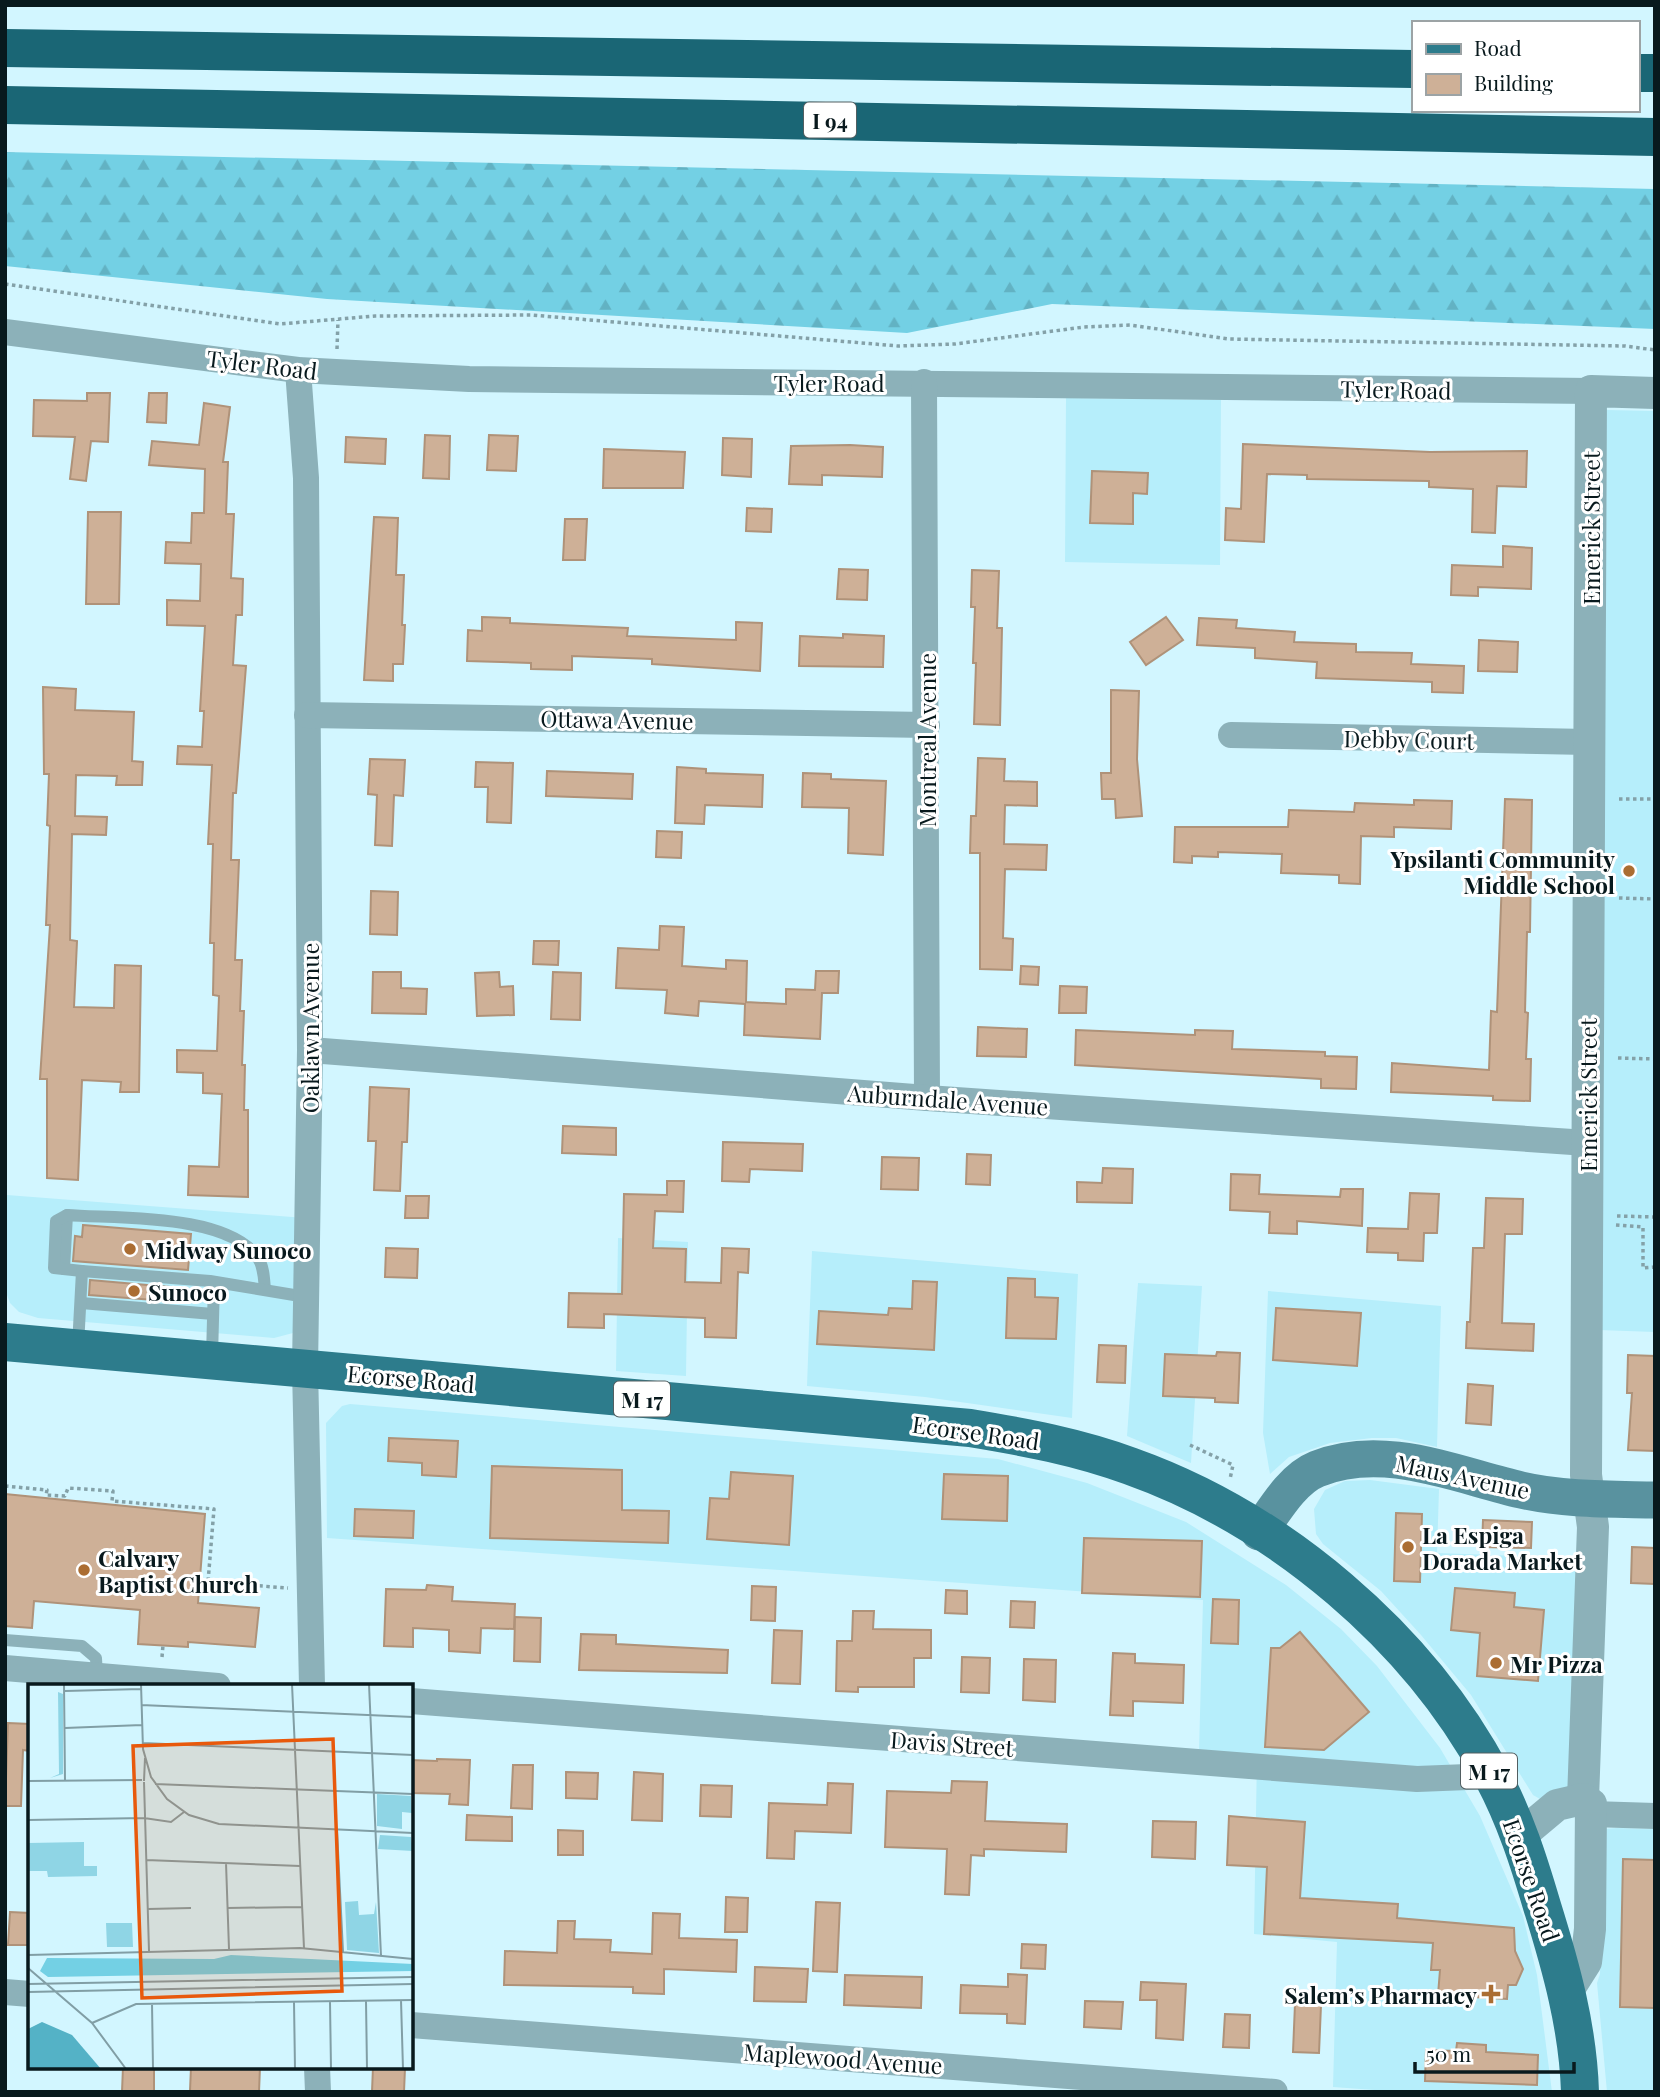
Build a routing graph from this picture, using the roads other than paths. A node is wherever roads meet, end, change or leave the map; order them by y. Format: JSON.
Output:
{"nodes":[{"id":1,"x":5,"y":48,"type":"edge"},
{"id":2,"x":1412,"y":69,"type":"edge"},
{"id":3,"x":5,"y":104,"type":"edge"},
{"id":4,"x":1655,"y":137,"type":"edge"},
{"id":5,"x":5,"y":332,"type":"edge"},
{"id":6,"x":298,"y":370,"type":"junction"},
{"id":7,"x":924,"y":382,"type":"junction"},
{"id":8,"x":1591,"y":391,"type":"junction"},
{"id":9,"x":1655,"y":393,"type":"edge"},
{"id":10,"x":307,"y":715,"type":"junction"},
{"id":11,"x":927,"y":725,"type":"junction"},
{"id":12,"x":1231,"y":735,"type":"dead end"},
{"id":13,"x":1588,"y":742,"type":"junction"},
{"id":14,"x":310,"y":1050,"type":"junction"},
{"id":15,"x":927,"y":1098,"type":"junction"},
{"id":16,"x":1587,"y":1143,"type":"junction"},
{"id":17,"x":82,"y":1271,"type":"junction"},
{"id":18,"x":214,"y":1283,"type":"junction"},
{"id":19,"x":265,"y":1290,"type":"junction"},
{"id":20,"x":306,"y":1297,"type":"junction"},
{"id":21,"x":80,"y":1303,"type":"junction"},
{"id":22,"x":213,"y":1314,"type":"junction"},
{"id":23,"x":5,"y":1342,"type":"edge"},
{"id":24,"x":78,"y":1349,"type":"junction"},
{"id":25,"x":211,"y":1360,"type":"junction"},
{"id":26,"x":305,"y":1368,"type":"junction"},
{"id":27,"x":1588,"y":1498,"type":"junction"},
{"id":28,"x":1655,"y":1500,"type":"edge"},
{"id":29,"x":1259,"y":1532,"type":"junction"},
{"id":30,"x":5,"y":1640,"type":"edge"},
{"id":31,"x":5,"y":1668,"type":"edge"},
{"id":32,"x":97,"y":1676,"type":"junction"},
{"id":33,"x":194,"y":1684,"type":"edge"},
{"id":34,"x":312,"y":1684,"type":"edge"},
{"id":35,"x":413,"y":1701,"type":"edge"},
{"id":36,"x":1493,"y":1776,"type":"junction"},
{"id":37,"x":1589,"y":1806,"type":"junction"},
{"id":38,"x":1655,"y":1816,"type":"edge"},
{"id":39,"x":1520,"y":1836,"type":"junction"},
{"id":40,"x":5,"y":1992,"type":"edge"},
{"id":41,"x":1567,"y":1992,"type":"junction"},
{"id":42,"x":28,"y":1994,"type":"edge"},
{"id":43,"x":413,"y":2025,"type":"edge"},
{"id":44,"x":317,"y":2069,"type":"edge"},
{"id":45,"x":318,"y":2092,"type":"edge"},
{"id":46,"x":1275,"y":2092,"type":"edge"},
{"id":47,"x":1580,"y":2092,"type":"edge"}],
"edges":[{"from":1,"to":2,"type":"highway"},
{"from":3,"to":4,"type":"highway","number":"I 94"},
{"from":5,"to":6,"type":"street","name":"Tyler Road"},
{"from":6,"to":7,"type":"street","name":"Tyler Road"},
{"from":6,"to":10,"type":"street","name":"Oaklawn Avenue"},
{"from":7,"to":8,"type":"street","name":"Tyler Road"},
{"from":7,"to":11,"type":"street","name":"Montreal Avenue"},
{"from":8,"to":9,"type":"street","name":"Tyler Road"},
{"from":8,"to":13,"type":"street","name":"Emerick Street"},
{"from":10,"to":11,"type":"street","name":"Ottawa Avenue"},
{"from":10,"to":14,"type":"street","name":"Oaklawn Avenue"},
{"from":11,"to":15,"type":"street","name":"Montreal Avenue"},
{"from":12,"to":13,"type":"street","name":"Debby Court"},
{"from":13,"to":16,"type":"street","name":"Emerick Street"},
{"from":14,"to":15,"type":"street","name":"Auburndale Avenue"},
{"from":14,"to":20,"type":"street","name":"Oaklawn Avenue"},
{"from":15,"to":16,"type":"street","name":"Auburndale Avenue"},
{"from":16,"to":27,"type":"street","name":"Emerick Street"},
{"from":17,"to":18,"type":"lane"},
{"from":17,"to":19,"type":"lane"},
{"from":17,"to":21,"type":"lane"},
{"from":18,"to":19,"type":"lane"},
{"from":18,"to":22,"type":"lane"},
{"from":19,"to":20,"type":"lane"},
{"from":20,"to":26,"type":"street","name":"Oaklawn Avenue"},
{"from":21,"to":22,"type":"lane"},
{"from":21,"to":24,"type":"lane"},
{"from":22,"to":25,"type":"lane"},
{"from":23,"to":24,"type":"main road","name":"Ecorse Road","number":"M 17"},
{"from":24,"to":25,"type":"main road","name":"Ecorse Road","number":"M 17"},
{"from":25,"to":26,"type":"main road","name":"Ecorse Road","number":"M 17"},
{"from":26,"to":29,"type":"main road","name":"Ecorse Road","number":"M 17"},
{"from":26,"to":34,"type":"street","name":"Oaklawn Avenue"},
{"from":27,"to":28,"type":"main road","name":"Maus Avenue"},
{"from":27,"to":29,"type":"main road","name":"Maus Avenue"},
{"from":27,"to":37,"type":"street","name":"Emerick Street"},
{"from":29,"to":36,"type":"main road","name":"Ecorse Road","number":"M 17"},
{"from":30,"to":32,"type":"lane"},
{"from":31,"to":32,"type":"street"},
{"from":32,"to":33,"type":"street"},
{"from":35,"to":36,"type":"street","name":"Davis Street"},
{"from":36,"to":39,"type":"main road","name":"Ecorse Road","number":"M 17"},
{"from":37,"to":38,"type":"street"},
{"from":37,"to":39,"type":"street"},
{"from":37,"to":41,"type":"street","name":"Emerick Street"},
{"from":39,"to":41,"type":"main road","name":"Ecorse Road","number":"M 17"},
{"from":40,"to":42,"type":"street"},
{"from":41,"to":47,"type":"main road","name":"Ecorse Road","number":"M 17"},
{"from":43,"to":46,"type":"street","name":"Maplewood Avenue"},
{"from":44,"to":45,"type":"street"}]}
